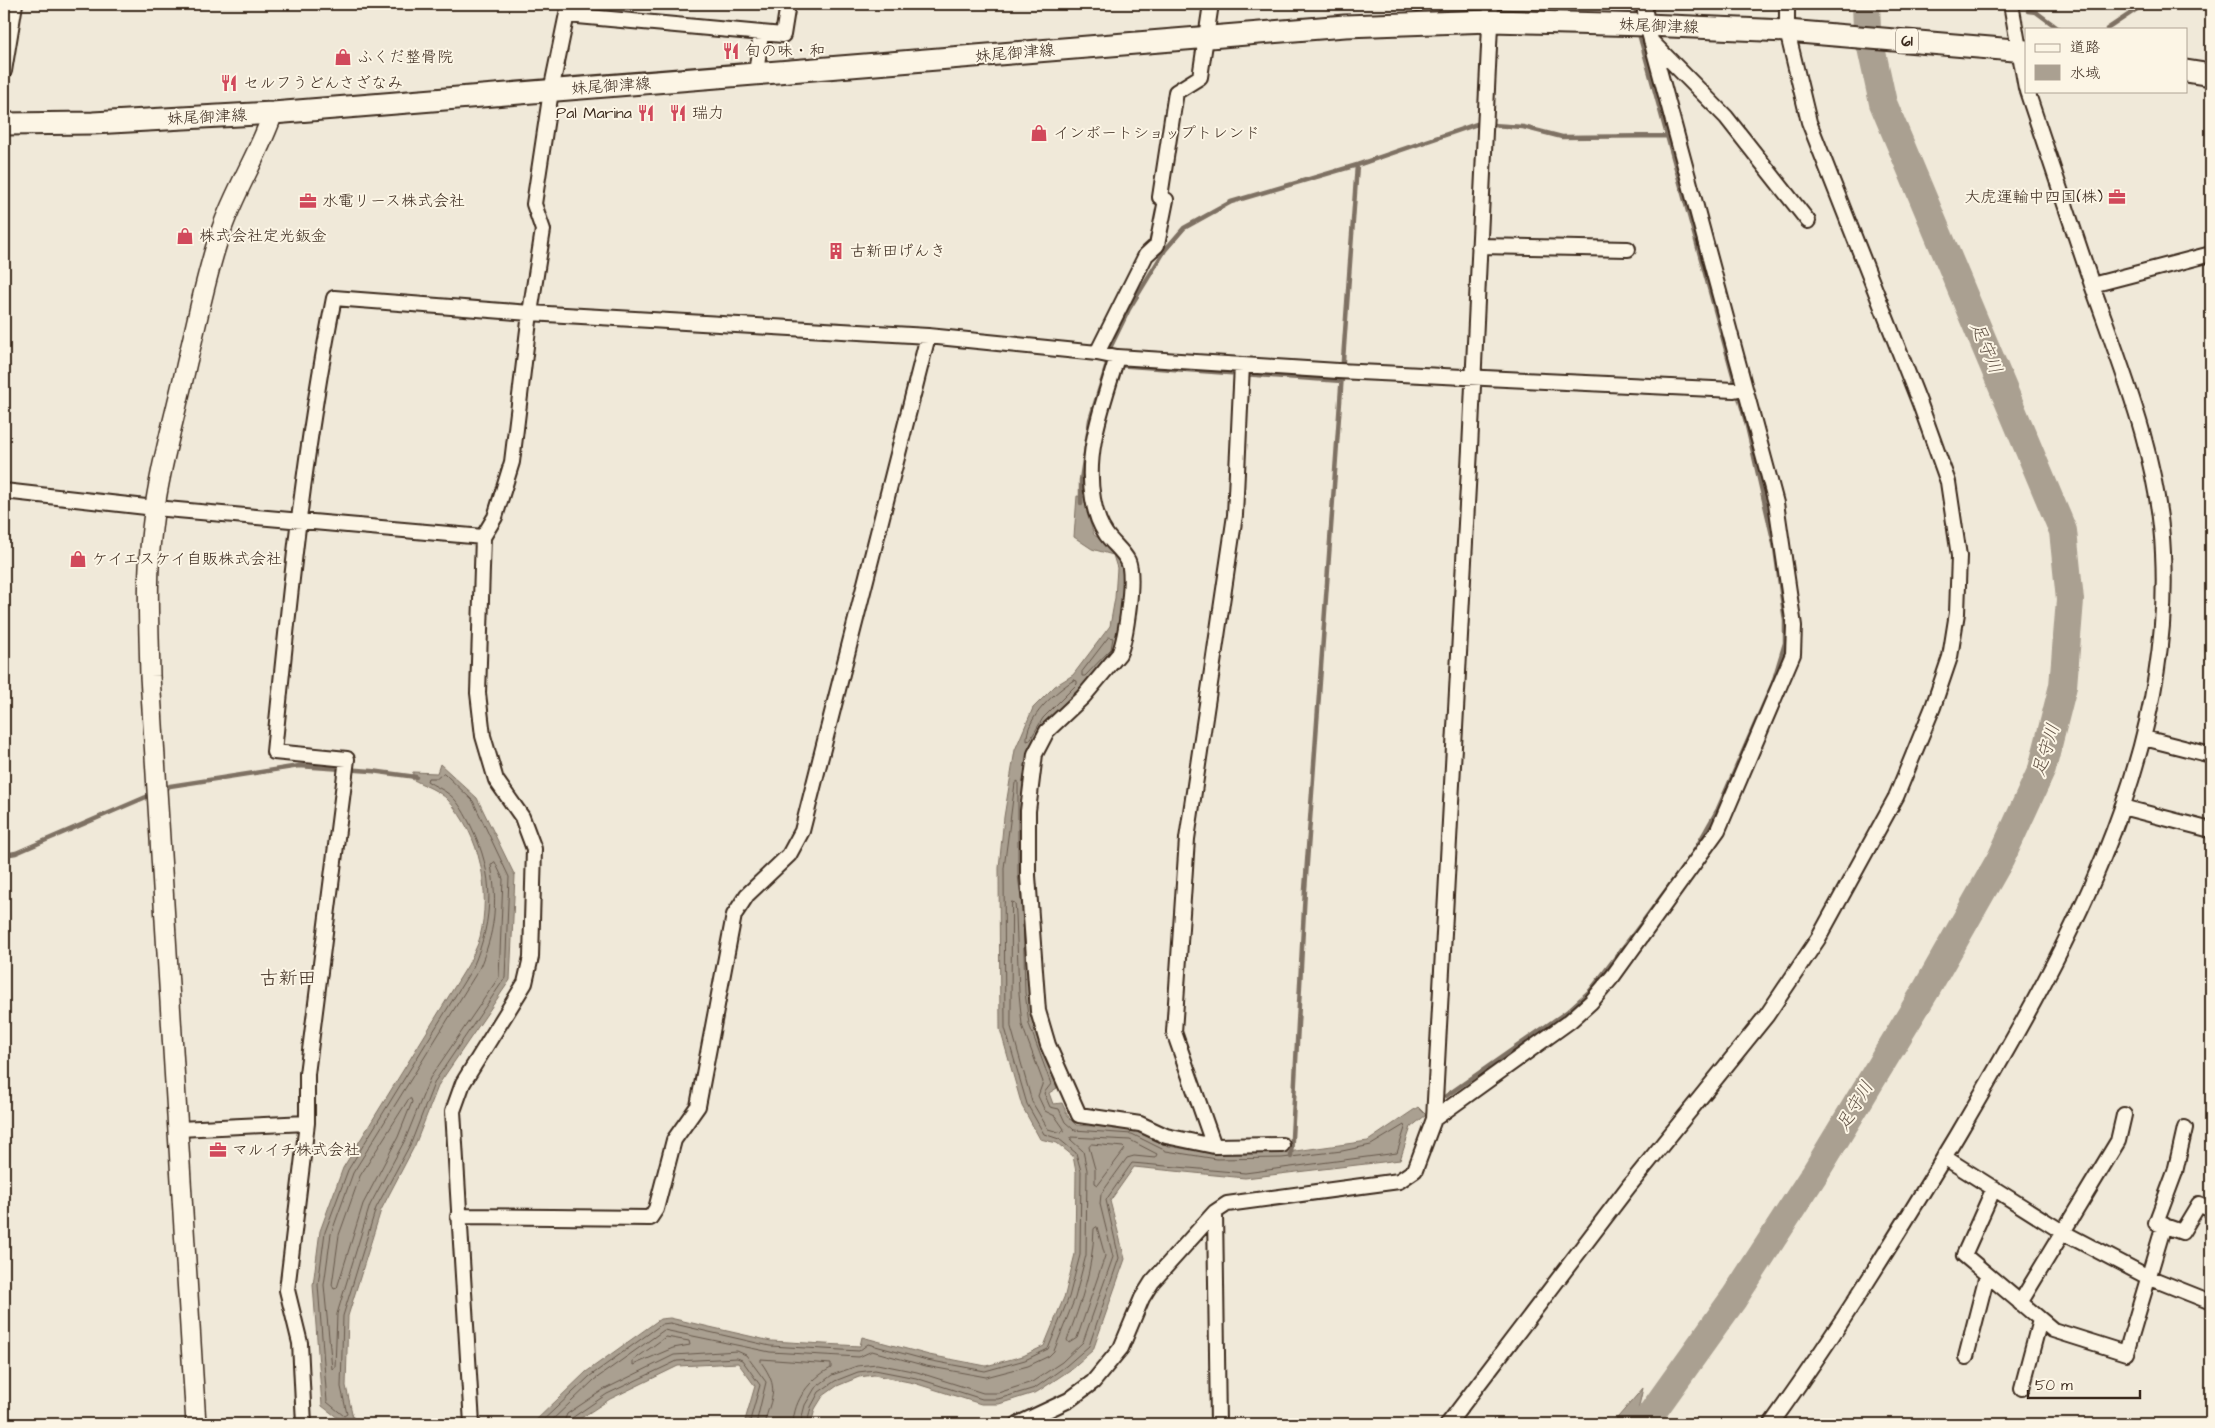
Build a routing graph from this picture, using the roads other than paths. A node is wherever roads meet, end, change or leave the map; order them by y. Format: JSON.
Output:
{"nodes":[{"id":1,"x":14,"y":4,"type":"edge"},
{"id":2,"x":788,"y":4,"type":"edge"},
{"id":3,"x":1210,"y":4,"type":"edge"},
{"id":4,"x":1644,"y":4,"type":"edge"},
{"id":5,"x":1787,"y":4,"type":"edge"},
{"id":6,"x":2011,"y":4,"type":"edge"},
{"id":7,"x":568,"y":9,"type":"edge"},
{"id":8,"x":1491,"y":12,"type":"edge"},
{"id":9,"x":1643,"y":29,"type":"junction"},
{"id":10,"x":1796,"y":32,"type":"junction"},
{"id":11,"x":761,"y":33,"type":"junction"},
{"id":12,"x":1207,"y":38,"type":"junction"},
{"id":13,"x":2018,"y":50,"type":"edge"},
{"id":14,"x":4,"y":71,"type":"edge"},
{"id":15,"x":2188,"y":71,"type":"edge"},
{"id":16,"x":756,"y":75,"type":"junction"},
{"id":17,"x":2211,"y":75,"type":"edge"},
{"id":18,"x":2025,"y":81,"type":"edge"},
{"id":19,"x":551,"y":91,"type":"junction"},
{"id":20,"x":2028,"y":92,"type":"edge"},
{"id":21,"x":273,"y":114,"type":"junction"},
{"id":22,"x":4,"y":124,"type":"edge"},
{"id":23,"x":1808,"y":221,"type":"dead end"},
{"id":24,"x":1479,"y":246,"type":"junction"},
{"id":25,"x":1628,"y":250,"type":"dead end"},
{"id":26,"x":2211,"y":254,"type":"edge"},
{"id":27,"x":2092,"y":285,"type":"junction"},
{"id":28,"x":530,"y":313,"type":"junction"},
{"id":29,"x":928,"y":336,"type":"junction"},
{"id":30,"x":1110,"y":359,"type":"junction"},
{"id":31,"x":1242,"y":371,"type":"junction"},
{"id":32,"x":1473,"y":376,"type":"junction"},
{"id":33,"x":1739,"y":389,"type":"junction"},
{"id":34,"x":4,"y":491,"type":"edge"},
{"id":35,"x":155,"y":508,"type":"junction"},
{"id":36,"x":297,"y":521,"type":"junction"},
{"id":37,"x":484,"y":537,"type":"junction"},
{"id":38,"x":2144,"y":738,"type":"junction"},
{"id":39,"x":2211,"y":755,"type":"edge"},
{"id":40,"x":2122,"y":807,"type":"junction"},
{"id":41,"x":2211,"y":830,"type":"edge"},
{"id":42,"x":2124,"y":1115,"type":"dead end"},
{"id":43,"x":1434,"y":1118,"type":"junction"},
{"id":44,"x":307,"y":1123,"type":"junction"},
{"id":45,"x":2185,"y":1128,"type":"dead end"},
{"id":46,"x":179,"y":1129,"type":"junction"},
{"id":47,"x":1282,"y":1145,"type":"dead end"},
{"id":48,"x":1214,"y":1146,"type":"junction"},
{"id":49,"x":1944,"y":1157,"type":"junction"},
{"id":50,"x":1994,"y":1188,"type":"junction"},
{"id":51,"x":2211,"y":1210,"type":"edge"},
{"id":52,"x":1215,"y":1212,"type":"junction"},
{"id":53,"x":458,"y":1216,"type":"junction"},
{"id":54,"x":2164,"y":1226,"type":"junction"},
{"id":55,"x":2064,"y":1233,"type":"junction"},
{"id":56,"x":1987,"y":1275,"type":"junction"},
{"id":57,"x":2148,"y":1277,"type":"junction"},
{"id":58,"x":2211,"y":1302,"type":"edge"},
{"id":59,"x":2020,"y":1303,"type":"junction"},
{"id":60,"x":2040,"y":1320,"type":"junction"},
{"id":61,"x":1966,"y":1357,"type":"dead end"},
{"id":62,"x":2022,"y":1388,"type":"dead end"},
{"id":63,"x":196,"y":1424,"type":"edge"},
{"id":64,"x":304,"y":1424,"type":"edge"},
{"id":65,"x":472,"y":1424,"type":"edge"},
{"id":66,"x":1018,"y":1424,"type":"edge"},
{"id":67,"x":1218,"y":1424,"type":"edge"},
{"id":68,"x":1448,"y":1424,"type":"edge"},
{"id":69,"x":1771,"y":1424,"type":"edge"}],
"edges":[{"from":1,"to":14,"type":"street"},
{"from":2,"to":11,"type":"street"},
{"from":3,"to":12,"type":"street"},
{"from":4,"to":9,"type":"street"},
{"from":5,"to":10,"type":"street"},
{"from":6,"to":13,"type":"street"},
{"from":7,"to":11,"type":"street"},
{"from":7,"to":19,"type":"street"},
{"from":8,"to":9,"type":"main road","name":"妹尾御津線","number":"61"},
{"from":8,"to":12,"type":"main road","name":"妹尾御津線","number":"61"},
{"from":8,"to":24,"type":"street"},
{"from":9,"to":10,"type":"main road","name":"妹尾御津線","number":"61"},
{"from":9,"to":23,"type":"street"},
{"from":9,"to":33,"type":"street"},
{"from":10,"to":13,"type":"main road","name":"妹尾御津線","number":"61"},
{"from":10,"to":68,"type":"street"},
{"from":11,"to":16,"type":"street"},
{"from":12,"to":16,"type":"main road","name":"妹尾御津線","number":"61"},
{"from":12,"to":30,"type":"street"},
{"from":13,"to":18,"type":"street"},
{"from":15,"to":17,"type":"main road"},
{"from":16,"to":19,"type":"main road","name":"妹尾御津線","number":"61"},
{"from":19,"to":21,"type":"main road","name":"妹尾御津線","number":"61"},
{"from":19,"to":28,"type":"street"},
{"from":20,"to":27,"type":"street"},
{"from":21,"to":22,"type":"main road","name":"妹尾御津線","number":"61"},
{"from":21,"to":35,"type":"street"},
{"from":24,"to":25,"type":"street"},
{"from":24,"to":32,"type":"street"},
{"from":26,"to":27,"type":"street"},
{"from":27,"to":38,"type":"street"},
{"from":28,"to":29,"type":"street"},
{"from":28,"to":36,"type":"street"},
{"from":28,"to":37,"type":"street"},
{"from":29,"to":30,"type":"street"},
{"from":29,"to":53,"type":"street"},
{"from":30,"to":31,"type":"street"},
{"from":30,"to":48,"type":"street"},
{"from":31,"to":32,"type":"street"},
{"from":31,"to":48,"type":"street"},
{"from":32,"to":33,"type":"street"},
{"from":32,"to":43,"type":"street"},
{"from":33,"to":43,"type":"street"},
{"from":34,"to":35,"type":"street"},
{"from":35,"to":36,"type":"street"},
{"from":35,"to":46,"type":"street"},
{"from":36,"to":37,"type":"street"},
{"from":36,"to":44,"type":"street"},
{"from":37,"to":53,"type":"street"},
{"from":38,"to":39,"type":"street"},
{"from":38,"to":40,"type":"street"},
{"from":40,"to":41,"type":"street"},
{"from":40,"to":49,"type":"street"},
{"from":42,"to":55,"type":"street"},
{"from":43,"to":52,"type":"street"},
{"from":44,"to":46,"type":"street"},
{"from":44,"to":64,"type":"street"},
{"from":45,"to":54,"type":"street"},
{"from":46,"to":63,"type":"street"},
{"from":47,"to":48,"type":"street"},
{"from":49,"to":50,"type":"street"},
{"from":49,"to":69,"type":"street"},
{"from":50,"to":55,"type":"street"},
{"from":50,"to":56,"type":"street"},
{"from":51,"to":54,"type":"street"},
{"from":52,"to":66,"type":"street"},
{"from":52,"to":67,"type":"street"},
{"from":53,"to":65,"type":"street"},
{"from":54,"to":57,"type":"street"},
{"from":55,"to":57,"type":"street"},
{"from":55,"to":59,"type":"street"},
{"from":56,"to":59,"type":"street"},
{"from":56,"to":61,"type":"street"},
{"from":57,"to":58,"type":"street"},
{"from":57,"to":60,"type":"street"},
{"from":59,"to":60,"type":"street"},
{"from":60,"to":62,"type":"street"}]}
